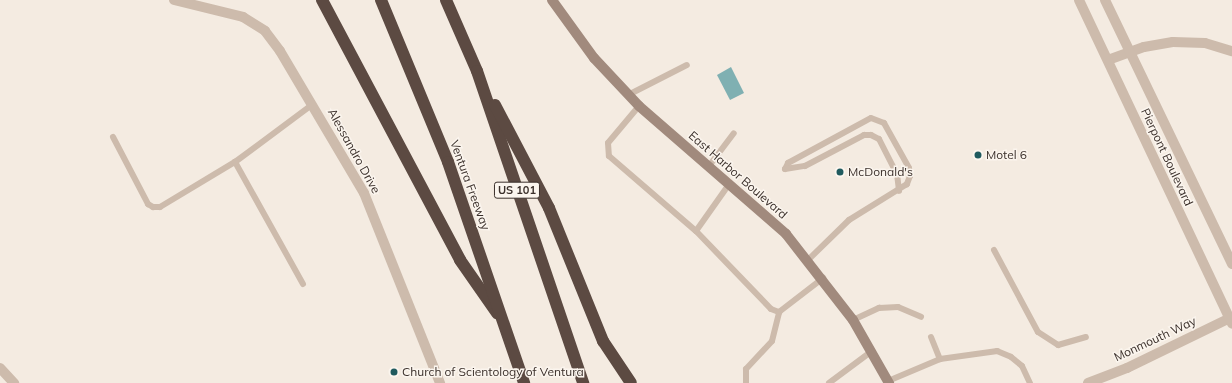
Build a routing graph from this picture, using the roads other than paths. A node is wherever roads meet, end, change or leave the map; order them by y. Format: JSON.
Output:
{"nodes":[{"id":1,"x":174,"y":0,"type":"edge"},
{"id":2,"x":322,"y":0,"type":"edge"},
{"id":3,"x":381,"y":0,"type":"edge"},
{"id":4,"x":446,"y":0,"type":"edge"},
{"id":5,"x":552,"y":0,"type":"edge"},
{"id":6,"x":1079,"y":0,"type":"edge"},
{"id":7,"x":1105,"y":0,"type":"edge"},
{"id":8,"x":1232,"y":51,"type":"edge"},
{"id":9,"x":1130,"y":52,"type":"junction"},
{"id":10,"x":1108,"y":60,"type":"junction"},
{"id":11,"x":687,"y":65,"type":"dead end"},
{"id":12,"x":477,"y":71,"type":"junction"},
{"id":13,"x":628,"y":95,"type":"junction"},
{"id":14,"x":313,"y":104,"type":"junction"},
{"id":15,"x":639,"y":106,"type":"junction"},
{"id":16,"x":734,"y":133,"type":"dead end"},
{"id":17,"x":113,"y":137,"type":"dead end"},
{"id":18,"x":235,"y":162,"type":"junction"},
{"id":19,"x":709,"y":166,"type":"junction"},
{"id":20,"x":730,"y":183,"type":"junction"},
{"id":21,"x":899,"y":191,"type":"junction"},
{"id":22,"x":696,"y":231,"type":"junction"},
{"id":23,"x":994,"y":250,"type":"dead end"},
{"id":24,"x":808,"y":260,"type":"junction"},
{"id":25,"x":1232,"y":264,"type":"edge"},
{"id":26,"x":823,"y":278,"type":"junction"},
{"id":27,"x":303,"y":284,"type":"dead end"},
{"id":28,"x":779,"y":312,"type":"junction"},
{"id":29,"x":921,"y":317,"type":"dead end"},
{"id":30,"x":853,"y":320,"type":"junction"},
{"id":31,"x":1231,"y":320,"type":"edge"},
{"id":32,"x":505,"y":326,"type":"junction"},
{"id":33,"x":931,"y":337,"type":"dead end"},
{"id":34,"x":1086,"y":337,"type":"dead end"},
{"id":35,"x":872,"y":351,"type":"junction"},
{"id":36,"x":940,"y":359,"type":"junction"},
{"id":37,"x":0,"y":368,"type":"edge"},
{"id":38,"x":889,"y":382,"type":"edge"},
{"id":39,"x":14,"y":383,"type":"edge"},
{"id":40,"x":440,"y":383,"type":"edge"},
{"id":41,"x":524,"y":383,"type":"edge"},
{"id":42,"x":583,"y":383,"type":"edge"},
{"id":43,"x":631,"y":383,"type":"edge"},
{"id":44,"x":746,"y":383,"type":"edge"},
{"id":45,"x":829,"y":383,"type":"edge"},
{"id":46,"x":1030,"y":383,"type":"edge"},
{"id":47,"x":1088,"y":383,"type":"edge"}],
"edges":[{"from":1,"to":14,"type":"street","name":"Alessandro Drive"},
{"from":2,"to":32,"type":"highway"},
{"from":3,"to":32,"type":"highway","name":"Ventura Freeway"},
{"from":4,"to":12,"type":"highway","number":"US 101"},
{"from":5,"to":13,"type":"main road","name":"East Harbor Boulevard"},
{"from":6,"to":10,"type":"street","name":"Pierpont Boulevard"},
{"from":7,"to":9,"type":"street","name":"Pierpont Boulevard"},
{"from":8,"to":9,"type":"street"},
{"from":9,"to":10,"type":"street"},
{"from":9,"to":25,"type":"street","name":"Pierpont Boulevard"},
{"from":10,"to":31,"type":"street","name":"Pierpont Boulevard"},
{"from":11,"to":13,"type":"lane"},
{"from":12,"to":42,"type":"highway","number":"US 101"},
{"from":12,"to":43,"type":"highway"},
{"from":13,"to":15,"type":"main road","name":"East Harbor Boulevard"},
{"from":14,"to":18,"type":"lane"},
{"from":14,"to":40,"type":"street","name":"Alessandro Drive"},
{"from":15,"to":19,"type":"main road","name":"East Harbor Boulevard"},
{"from":15,"to":22,"type":"lane"},
{"from":16,"to":19,"type":"lane"},
{"from":17,"to":18,"type":"lane"},
{"from":18,"to":27,"type":"lane"},
{"from":19,"to":20,"type":"main road","name":"East Harbor Boulevard"},
{"from":20,"to":22,"type":"lane"},
{"from":20,"to":24,"type":"main road","name":"East Harbor Boulevard"},
{"from":21,"to":21,"type":"lane"},
{"from":21,"to":24,"type":"lane"},
{"from":22,"to":28,"type":"lane"},
{"from":23,"to":34,"type":"lane"},
{"from":24,"to":26,"type":"main road","name":"East Harbor Boulevard"},
{"from":26,"to":28,"type":"lane"},
{"from":26,"to":30,"type":"main road","name":"East Harbor Boulevard"},
{"from":28,"to":44,"type":"lane"},
{"from":29,"to":30,"type":"lane"},
{"from":30,"to":35,"type":"main road","name":"East Harbor Boulevard"},
{"from":31,"to":47,"type":"street","name":"Monmouth Way"},
{"from":32,"to":41,"type":"highway","name":"Ventura Freeway"},
{"from":33,"to":36,"type":"lane"},
{"from":35,"to":38,"type":"main road","name":"East Harbor Boulevard"},
{"from":35,"to":45,"type":"lane"},
{"from":36,"to":38,"type":"lane"},
{"from":36,"to":46,"type":"lane"},
{"from":37,"to":39,"type":"street"}]}
